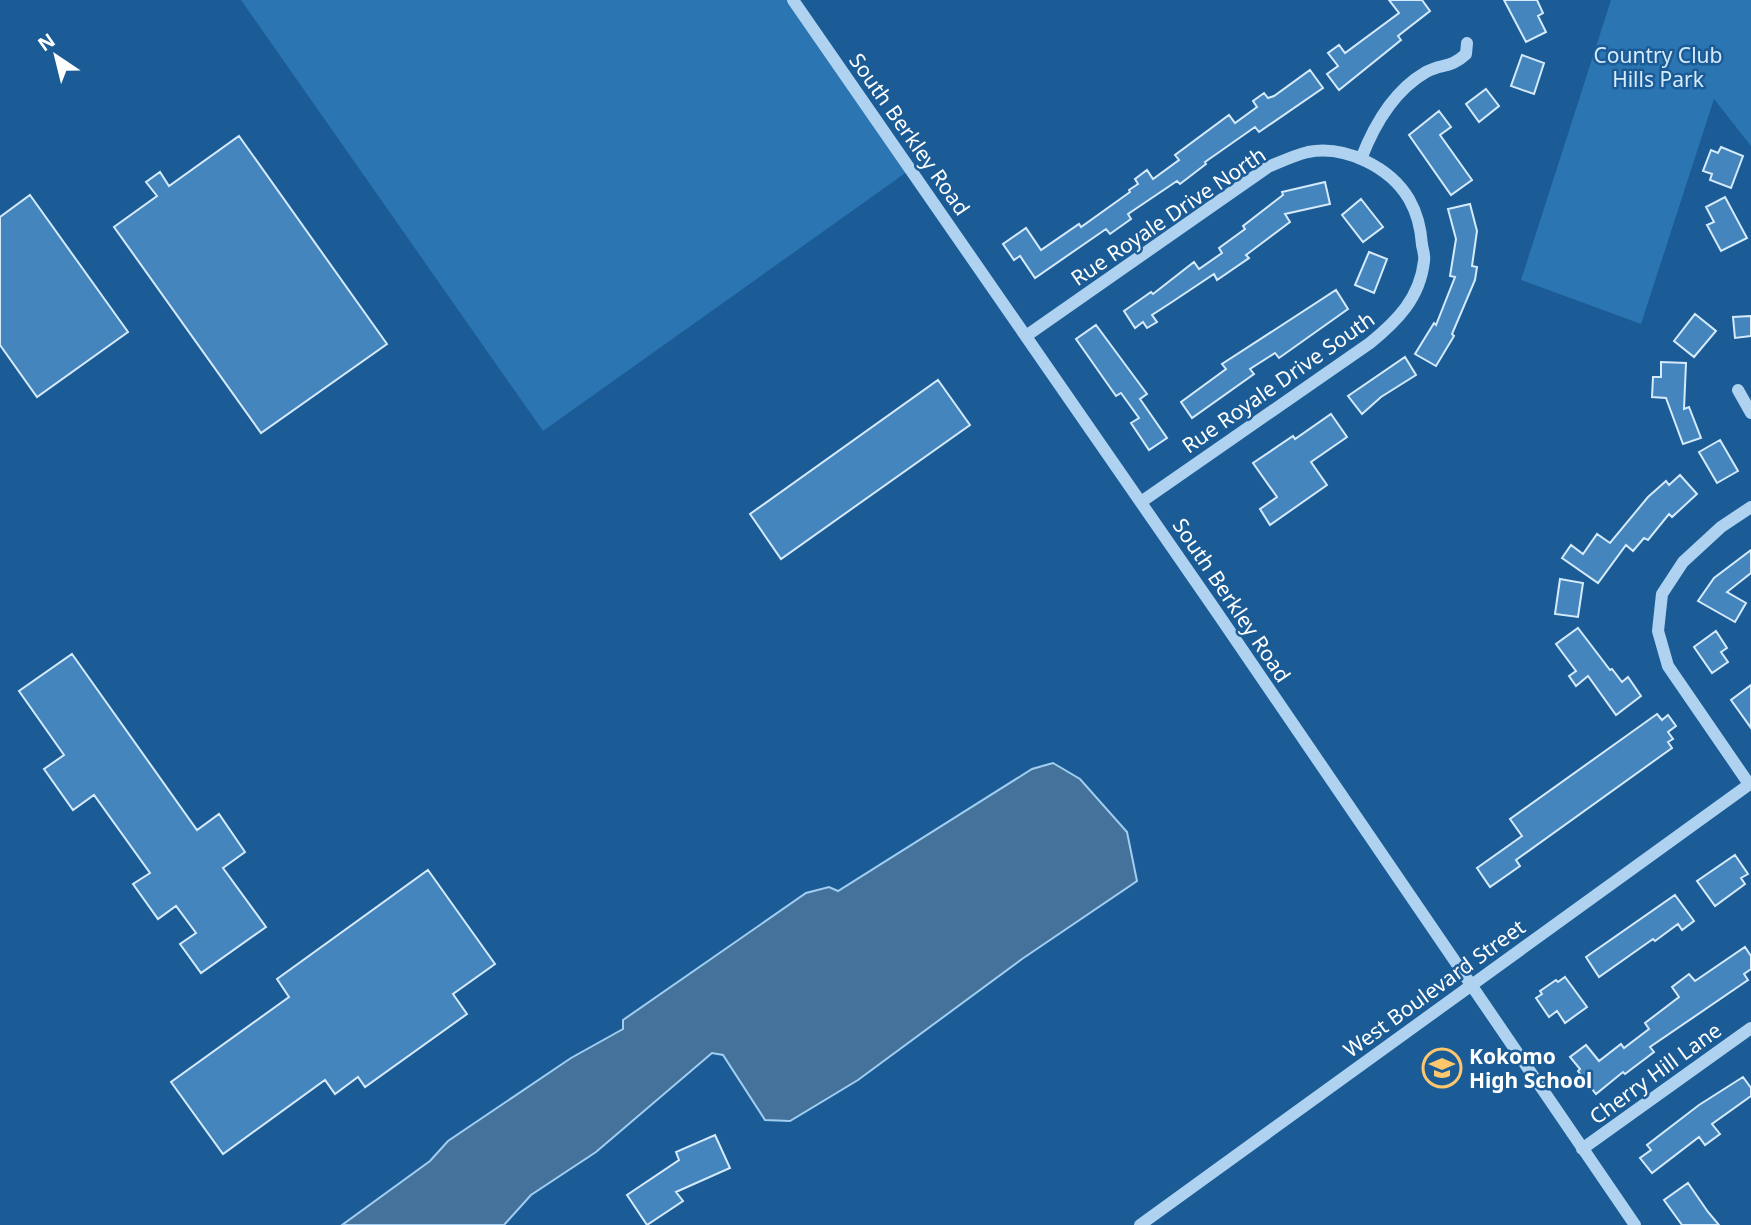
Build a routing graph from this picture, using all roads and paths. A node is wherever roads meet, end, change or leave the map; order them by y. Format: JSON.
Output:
{"nodes":[{"id":1,"x":793,"y":0,"type":"edge"},
{"id":2,"x":1467,"y":43,"type":"dead end"},
{"id":3,"x":1361,"y":159,"type":"junction"},
{"id":4,"x":1408,"y":198,"type":"joint"},
{"id":5,"x":1026,"y":336,"type":"junction"},
{"id":6,"x":1738,"y":390,"type":"dead end"},
{"id":7,"x":1751,"y":413,"type":"edge"},
{"id":8,"x":1141,"y":502,"type":"junction"},
{"id":9,"x":1751,"y":507,"type":"edge"},
{"id":10,"x":1750,"y":784,"type":"edge"},
{"id":11,"x":1470,"y":986,"type":"junction"},
{"id":12,"x":1750,"y":1032,"type":"edge"},
{"id":13,"x":1583,"y":1149,"type":"junction"},
{"id":14,"x":1140,"y":1225,"type":"edge"},
{"id":15,"x":1635,"y":1225,"type":"edge"}],
"edges":[{"from":1,"to":5,"type":"street","name":"South Berkley Road"},
{"from":2,"to":3,"type":"street"},
{"from":3,"to":4,"type":"street","name":"Rue Royale Drive North"},
{"from":3,"to":5,"type":"street","name":"Rue Royale Drive North"},
{"from":4,"to":8,"type":"street","name":"Rue Royale Drive South"},
{"from":5,"to":8,"type":"street","name":"South Berkley Road"},
{"from":6,"to":7,"type":"street"},
{"from":8,"to":11,"type":"street","name":"South Berkley Road"},
{"from":9,"to":10,"type":"street"},
{"from":10,"to":11,"type":"street","name":"West Boulevard Street"},
{"from":11,"to":13,"type":"street","name":"South Berkley Road"},
{"from":11,"to":14,"type":"street","name":"West Boulevard Street"},
{"from":12,"to":13,"type":"street","name":"Cherry Hill Lane"},
{"from":13,"to":15,"type":"street","name":"South Berkley Road"}]}
